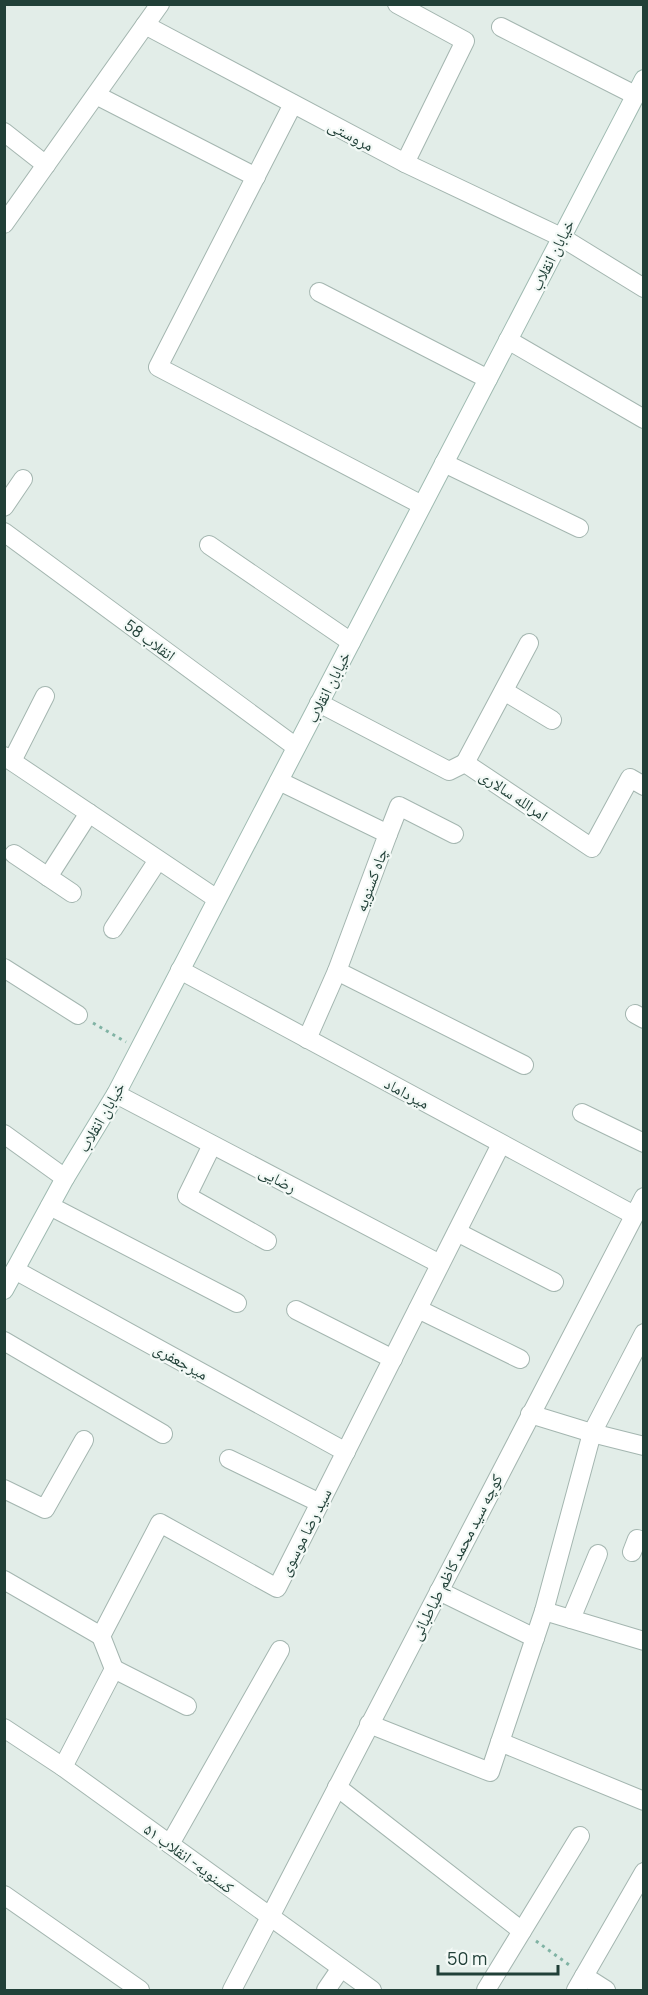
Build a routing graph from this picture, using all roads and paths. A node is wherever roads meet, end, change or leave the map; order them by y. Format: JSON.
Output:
{"nodes":[{"id":1,"x":160,"y":4,"type":"edge"},
{"id":2,"x":397,"y":4,"type":"edge"},
{"id":3,"x":145,"y":26,"type":"junction"},
{"id":4,"x":501,"y":27,"type":"dead end"},
{"id":5,"x":640,"y":87,"type":"edge"},
{"id":6,"x":96,"y":94,"type":"junction"},
{"id":7,"x":293,"y":104,"type":"junction"},
{"id":8,"x":4,"y":132,"type":"edge"},
{"id":9,"x":405,"y":164,"type":"junction"},
{"id":10,"x":46,"y":165,"type":"junction"},
{"id":11,"x":256,"y":177,"type":"junction"},
{"id":12,"x":4,"y":224,"type":"edge"},
{"id":13,"x":561,"y":237,"type":"junction"},
{"id":14,"x":644,"y":288,"type":"edge"},
{"id":15,"x":319,"y":292,"type":"dead end"},
{"id":16,"x":508,"y":340,"type":"junction"},
{"id":17,"x":488,"y":379,"type":"junction"},
{"id":18,"x":644,"y":419,"type":"edge"},
{"id":19,"x":444,"y":463,"type":"junction"},
{"id":20,"x":23,"y":479,"type":"dead end"},
{"id":21,"x":422,"y":505,"type":"junction"},
{"id":22,"x":4,"y":507,"type":"edge"},
{"id":23,"x":579,"y":528,"type":"dead end"},
{"id":24,"x":4,"y":532,"type":"edge"},
{"id":25,"x":209,"y":544,"type":"dead end"},
{"id":26,"x":351,"y":642,"type":"junction"},
{"id":27,"x":529,"y":644,"type":"dead end"},
{"id":28,"x":504,"y":691,"type":"junction"},
{"id":29,"x":45,"y":696,"type":"dead end"},
{"id":30,"x":319,"y":703,"type":"junction"},
{"id":31,"x":552,"y":720,"type":"dead end"},
{"id":32,"x":296,"y":747,"type":"junction"},
{"id":33,"x":8,"y":758,"type":"edge"},
{"id":34,"x":465,"y":763,"type":"junction"},
{"id":35,"x":279,"y":780,"type":"junction"},
{"id":36,"x":644,"y":786,"type":"edge"},
{"id":37,"x":89,"y":813,"type":"junction"},
{"id":38,"x":388,"y":834,"type":"junction"},
{"id":39,"x":454,"y":834,"type":"dead end"},
{"id":40,"x":14,"y":854,"type":"dead end"},
{"id":41,"x":158,"y":860,"type":"junction"},
{"id":42,"x":48,"y":876,"type":"junction"},
{"id":43,"x":72,"y":893,"type":"dead end"},
{"id":44,"x":217,"y":899,"type":"junction"},
{"id":45,"x":113,"y":929,"type":"dead end"},
{"id":46,"x":4,"y":968,"type":"edge"},
{"id":47,"x":180,"y":970,"type":"junction"},
{"id":48,"x":337,"y":971,"type":"junction"},
{"id":49,"x":78,"y":1015,"type":"joint"},
{"id":50,"x":307,"y":1039,"type":"junction"},
{"id":51,"x":139,"y":1049,"type":"junction"},
{"id":52,"x":524,"y":1065,"type":"dead end"},
{"id":53,"x":116,"y":1094,"type":"junction"},
{"id":54,"x":582,"y":1113,"type":"dead end"},
{"id":55,"x":4,"y":1134,"type":"edge"},
{"id":56,"x":644,"y":1143,"type":"edge"},
{"id":57,"x":501,"y":1144,"type":"junction"},
{"id":58,"x":212,"y":1145,"type":"junction"},
{"id":59,"x":65,"y":1178,"type":"junction"},
{"id":60,"x":644,"y":1197,"type":"edge"},
{"id":61,"x":50,"y":1206,"type":"junction"},
{"id":62,"x":634,"y":1215,"type":"junction"},
{"id":63,"x":457,"y":1232,"type":"junction"},
{"id":64,"x":267,"y":1240,"type":"dead end"},
{"id":65,"x":440,"y":1264,"type":"junction"},
{"id":66,"x":15,"y":1270,"type":"junction"},
{"id":67,"x":554,"y":1282,"type":"dead end"},
{"id":68,"x":4,"y":1290,"type":"edge"},
{"id":69,"x":237,"y":1303,"type":"dead end"},
{"id":70,"x":418,"y":1309,"type":"junction"},
{"id":71,"x":296,"y":1310,"type":"dead end"},
{"id":72,"x":644,"y":1333,"type":"edge"},
{"id":73,"x":4,"y":1341,"type":"edge"},
{"id":74,"x":393,"y":1359,"type":"junction"},
{"id":75,"x":520,"y":1359,"type":"dead end"},
{"id":76,"x":530,"y":1414,"type":"junction"},
{"id":77,"x":592,"y":1433,"type":"junction"},
{"id":78,"x":163,"y":1434,"type":"dead end"},
{"id":79,"x":84,"y":1440,"type":"dead end"},
{"id":80,"x":644,"y":1446,"type":"edge"},
{"id":81,"x":346,"y":1452,"type":"junction"},
{"id":82,"x":229,"y":1459,"type":"dead end"},
{"id":83,"x":4,"y":1489,"type":"edge"},
{"id":84,"x":320,"y":1503,"type":"junction"},
{"id":85,"x":598,"y":1554,"type":"dead end"},
{"id":86,"x":4,"y":1580,"type":"edge"},
{"id":87,"x":439,"y":1591,"type":"junction"},
{"id":88,"x":544,"y":1611,"type":"junction"},
{"id":89,"x":571,"y":1619,"type":"junction"},
{"id":90,"x":101,"y":1636,"type":"junction"},
{"id":91,"x":535,"y":1638,"type":"junction"},
{"id":92,"x":644,"y":1641,"type":"edge"},
{"id":93,"x":280,"y":1650,"type":"dead end"},
{"id":94,"x":114,"y":1669,"type":"junction"},
{"id":95,"x":187,"y":1706,"type":"dead end"},
{"id":96,"x":369,"y":1724,"type":"junction"},
{"id":97,"x":4,"y":1728,"type":"edge"},
{"id":98,"x":500,"y":1742,"type":"junction"},
{"id":99,"x":63,"y":1767,"type":"junction"},
{"id":100,"x":337,"y":1787,"type":"junction"},
{"id":101,"x":644,"y":1801,"type":"edge"},
{"id":102,"x":580,"y":1836,"type":"dead end"},
{"id":103,"x":170,"y":1844,"type":"junction"},
{"id":104,"x":644,"y":1872,"type":"edge"},
{"id":105,"x":4,"y":1895,"type":"edge"},
{"id":106,"x":270,"y":1916,"type":"junction"},
{"id":107,"x":522,"y":1931,"type":"junction"},
{"id":108,"x":341,"y":1968,"type":"junction"},
{"id":109,"x":580,"y":1983,"type":"edge"},
{"id":110,"x":140,"y":1990,"type":"edge"},
{"id":111,"x":232,"y":1990,"type":"edge"},
{"id":112,"x":326,"y":1990,"type":"edge"},
{"id":113,"x":372,"y":1990,"type":"edge"},
{"id":114,"x":486,"y":1990,"type":"edge"},
{"id":115,"x":606,"y":1990,"type":"edge"}],
"edges":[{"from":1,"to":3,"type":"street"},
{"from":2,"to":9,"type":"street"},
{"from":3,"to":6,"type":"street"},
{"from":3,"to":7,"type":"street","name":"مروستی"},
{"from":4,"to":5,"type":"street"},
{"from":5,"to":13,"type":"street","name":"خیابان انقلاب"},
{"from":6,"to":10,"type":"street"},
{"from":6,"to":11,"type":"street"},
{"from":7,"to":9,"type":"street","name":"مروستی"},
{"from":7,"to":11,"type":"street"},
{"from":8,"to":10,"type":"street"},
{"from":9,"to":13,"type":"street","name":"مروستی"},
{"from":10,"to":12,"type":"street"},
{"from":11,"to":21,"type":"street"},
{"from":13,"to":14,"type":"street","name":"مروستی"},
{"from":13,"to":16,"type":"street","name":"خیابان انقلاب"},
{"from":15,"to":17,"type":"street"},
{"from":16,"to":17,"type":"street","name":"خیابان انقلاب"},
{"from":16,"to":18,"type":"street"},
{"from":17,"to":19,"type":"street","name":"خیابان انقلاب"},
{"from":19,"to":21,"type":"street","name":"خیابان انقلاب"},
{"from":19,"to":23,"type":"street"},
{"from":20,"to":22,"type":"street"},
{"from":21,"to":26,"type":"street","name":"خیابان انقلاب"},
{"from":24,"to":32,"type":"street","name":"انقلاب 58"},
{"from":25,"to":26,"type":"street"},
{"from":26,"to":30,"type":"street","name":"خیابان انقلاب"},
{"from":27,"to":28,"type":"street"},
{"from":28,"to":31,"type":"street"},
{"from":28,"to":34,"type":"street"},
{"from":29,"to":33,"type":"street"},
{"from":30,"to":32,"type":"street","name":"خیابان انقلاب"},
{"from":30,"to":34,"type":"street","name":"امرالله سالاری"},
{"from":32,"to":35,"type":"street","name":"خیابان انقلاب"},
{"from":33,"to":37,"type":"street"},
{"from":34,"to":36,"type":"street","name":"امرالله سالاری"},
{"from":35,"to":38,"type":"street","name":"چاه کسنویه"},
{"from":35,"to":44,"type":"street","name":"خیابان انقلاب"},
{"from":37,"to":41,"type":"street"},
{"from":37,"to":42,"type":"street"},
{"from":38,"to":39,"type":"street"},
{"from":38,"to":48,"type":"street","name":"چاه کسنویه"},
{"from":40,"to":42,"type":"street"},
{"from":41,"to":44,"type":"street"},
{"from":41,"to":45,"type":"street"},
{"from":42,"to":43,"type":"street"},
{"from":44,"to":47,"type":"street","name":"خیابان انقلاب"},
{"from":46,"to":49,"type":"street"},
{"from":47,"to":50,"type":"street","name":"میرداماد"},
{"from":47,"to":51,"type":"street","name":"خیابان انقلاب"},
{"from":48,"to":50,"type":"street","name":"چاه کسنویه"},
{"from":48,"to":52,"type":"street"},
{"from":49,"to":51,"type":"path"},
{"from":50,"to":57,"type":"street","name":"میرداماد"},
{"from":51,"to":53,"type":"street","name":"خیابان انقلاب"},
{"from":53,"to":58,"type":"street","name":"رضایی"},
{"from":53,"to":59,"type":"street","name":"خیابان انقلاب"},
{"from":54,"to":56,"type":"street"},
{"from":55,"to":59,"type":"street"},
{"from":57,"to":62,"type":"street","name":"میرداماد"},
{"from":57,"to":63,"type":"street","name":"سید رضا موسوی"},
{"from":58,"to":64,"type":"street"},
{"from":58,"to":65,"type":"street","name":"رضایی"},
{"from":59,"to":61,"type":"street","name":"خیابان انقلاب"},
{"from":60,"to":62,"type":"street","name":"کوچه سید محمد کاظم طباطبائی"},
{"from":61,"to":66,"type":"street","name":"خیابان انقلاب"},
{"from":61,"to":69,"type":"street"},
{"from":62,"to":76,"type":"street","name":"کوچه سید محمد کاظم طباطبائی"},
{"from":63,"to":65,"type":"street","name":"سید رضا موسوی"},
{"from":63,"to":67,"type":"street"},
{"from":65,"to":70,"type":"street","name":"سید رضا موسوی"},
{"from":66,"to":68,"type":"street","name":"خیابان انقلاب"},
{"from":66,"to":81,"type":"street","name":"میرجعفری"},
{"from":70,"to":74,"type":"street","name":"سید رضا موسوی"},
{"from":70,"to":75,"type":"street"},
{"from":71,"to":74,"type":"street"},
{"from":72,"to":77,"type":"street"},
{"from":73,"to":78,"type":"street"},
{"from":74,"to":81,"type":"street","name":"سید رضا موسوی"},
{"from":76,"to":77,"type":"street"},
{"from":76,"to":87,"type":"street","name":"کوچه سید محمد کاظم طباطبائی"},
{"from":77,"to":80,"type":"street"},
{"from":77,"to":88,"type":"street"},
{"from":79,"to":83,"type":"street"},
{"from":81,"to":84,"type":"street","name":"سید رضا موسوی"},
{"from":82,"to":84,"type":"street"},
{"from":84,"to":90,"type":"street","name":"سید رضا موسوی"},
{"from":85,"to":89,"type":"street"},
{"from":86,"to":90,"type":"street"},
{"from":87,"to":91,"type":"street"},
{"from":87,"to":96,"type":"street","name":"کوچه سید محمد کاظم طباطبائی"},
{"from":88,"to":89,"type":"street"},
{"from":88,"to":91,"type":"street"},
{"from":89,"to":92,"type":"street"},
{"from":90,"to":94,"type":"street"},
{"from":91,"to":98,"type":"street"},
{"from":93,"to":103,"type":"street"},
{"from":94,"to":95,"type":"street"},
{"from":94,"to":99,"type":"street"},
{"from":96,"to":98,"type":"street"},
{"from":96,"to":100,"type":"street","name":"کوچه سید محمد کاظم طباطبائی"},
{"from":97,"to":99,"type":"street","name":"کسنویه- انقلاب ۵۱"},
{"from":98,"to":101,"type":"street"},
{"from":99,"to":103,"type":"street","name":"کسنویه- انقلاب ۵۱"},
{"from":100,"to":106,"type":"street","name":"کوچه سید محمد کاظم طباطبائی"},
{"from":100,"to":107,"type":"street"},
{"from":102,"to":107,"type":"street"},
{"from":103,"to":106,"type":"street","name":"کسنویه- انقلاب ۵۱"},
{"from":104,"to":109,"type":"street"},
{"from":105,"to":110,"type":"street"},
{"from":106,"to":108,"type":"street","name":"کسنویه- انقلاب ۵۱"},
{"from":106,"to":111,"type":"street","name":"کوچه سید محمد کاظم طباطبائی"},
{"from":107,"to":109,"type":"path"},
{"from":107,"to":114,"type":"street"},
{"from":108,"to":112,"type":"street"},
{"from":108,"to":113,"type":"street","name":"کسنویه- انقلاب ۵۱"},
{"from":109,"to":115,"type":"street"}]}
